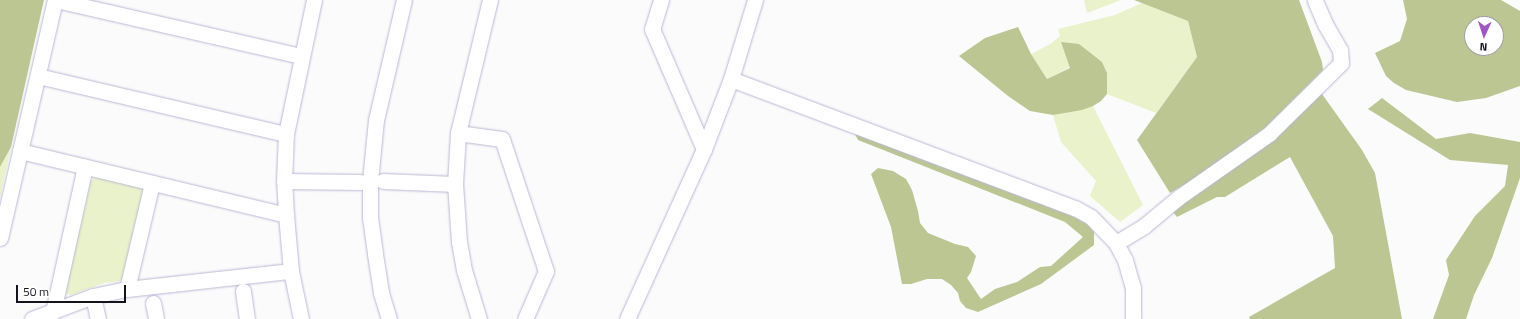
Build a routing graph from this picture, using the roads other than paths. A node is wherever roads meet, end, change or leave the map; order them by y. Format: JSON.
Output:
{"nodes":[{"id":1,"x":56,"y":0,"type":"edge"},
{"id":2,"x":314,"y":0,"type":"edge"},
{"id":3,"x":404,"y":0,"type":"edge"},
{"id":4,"x":490,"y":0,"type":"edge"},
{"id":5,"x":661,"y":0,"type":"edge"},
{"id":6,"x":755,"y":0,"type":"edge"},
{"id":7,"x":1315,"y":0,"type":"edge"},
{"id":8,"x":301,"y":56,"type":"junction"},
{"id":9,"x":38,"y":76,"type":"junction"},
{"id":10,"x":731,"y":79,"type":"junction"},
{"id":11,"x":458,"y":133,"type":"junction"},
{"id":12,"x":286,"y":134,"type":"junction"},
{"id":13,"x":704,"y":149,"type":"junction"},
{"id":14,"x":20,"y":151,"type":"junction"},
{"id":15,"x":85,"y":166,"type":"junction"},
{"id":16,"x":284,"y":181,"type":"junction"},
{"id":17,"x":383,"y":181,"type":"dead end"},
{"id":18,"x":360,"y":182,"type":"dead end"},
{"id":19,"x":152,"y":183,"type":"junction"},
{"id":20,"x":455,"y":184,"type":"junction"},
{"id":21,"x":286,"y":215,"type":"junction"},
{"id":22,"x":0,"y":238,"type":"edge"},
{"id":23,"x":1116,"y":243,"type":"junction"},
{"id":24,"x":291,"y":271,"type":"junction"},
{"id":25,"x":127,"y":289,"type":"junction"},
{"id":26,"x":243,"y":292,"type":"dead end"},
{"id":27,"x":93,"y":296,"type":"junction"},
{"id":28,"x":153,"y":303,"type":"dead end"},
{"id":29,"x":53,"y":312,"type":"junction"},
{"id":30,"x":32,"y":319,"type":"edge"},
{"id":31,"x":98,"y":319,"type":"edge"},
{"id":32,"x":156,"y":319,"type":"edge"},
{"id":33,"x":247,"y":319,"type":"edge"},
{"id":34,"x":301,"y":319,"type":"edge"},
{"id":35,"x":389,"y":319,"type":"edge"},
{"id":36,"x":479,"y":319,"type":"edge"},
{"id":37,"x":525,"y":319,"type":"edge"},
{"id":38,"x":627,"y":319,"type":"edge"},
{"id":39,"x":1133,"y":319,"type":"edge"}],
"edges":[{"from":1,"to":8,"type":"street"},
{"from":1,"to":9,"type":"street"},
{"from":2,"to":8,"type":"street"},
{"from":3,"to":35,"type":"street"},
{"from":4,"to":11,"type":"street"},
{"from":5,"to":13,"type":"street"},
{"from":6,"to":10,"type":"street"},
{"from":7,"to":23,"type":"street"},
{"from":8,"to":12,"type":"street"},
{"from":9,"to":12,"type":"street"},
{"from":9,"to":14,"type":"street"},
{"from":10,"to":13,"type":"street"},
{"from":10,"to":23,"type":"street"},
{"from":11,"to":20,"type":"street"},
{"from":11,"to":37,"type":"street"},
{"from":12,"to":16,"type":"street"},
{"from":13,"to":38,"type":"street"},
{"from":14,"to":15,"type":"street"},
{"from":14,"to":22,"type":"street"},
{"from":15,"to":19,"type":"street"},
{"from":15,"to":29,"type":"street"},
{"from":16,"to":18,"type":"street"},
{"from":16,"to":21,"type":"street"},
{"from":17,"to":20,"type":"street"},
{"from":19,"to":21,"type":"street"},
{"from":19,"to":25,"type":"street"},
{"from":20,"to":36,"type":"street"},
{"from":21,"to":24,"type":"street"},
{"from":23,"to":39,"type":"street"},
{"from":24,"to":25,"type":"street"},
{"from":24,"to":34,"type":"street"},
{"from":25,"to":27,"type":"street"},
{"from":26,"to":33,"type":"street"},
{"from":27,"to":29,"type":"street"},
{"from":27,"to":31,"type":"street"},
{"from":28,"to":32,"type":"street"},
{"from":29,"to":30,"type":"street"}]}
